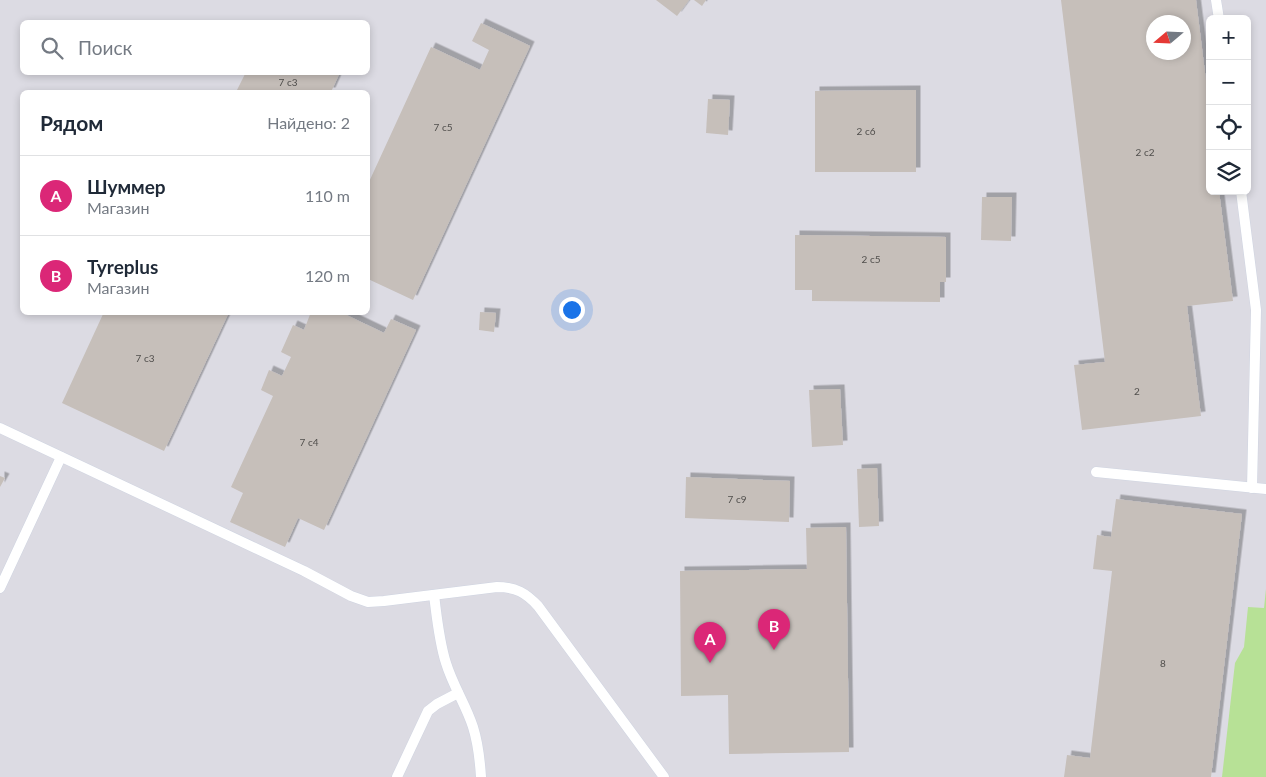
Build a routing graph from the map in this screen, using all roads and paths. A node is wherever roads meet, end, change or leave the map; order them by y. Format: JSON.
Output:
{"nodes":[{"id":1,"x":1216,"y":0,"type":"edge"},
{"id":2,"x":1218,"y":15,"type":"edge"},
{"id":3,"x":1242,"y":195,"type":"edge"},
{"id":4,"x":0,"y":428,"type":"edge"},
{"id":5,"x":61,"y":456,"type":"junction"},
{"id":6,"x":1096,"y":472,"type":"dead end"},
{"id":7,"x":1252,"y":488,"type":"junction"},
{"id":8,"x":1266,"y":489,"type":"edge"},
{"id":9,"x":0,"y":588,"type":"edge"},
{"id":10,"x":434,"y":595,"type":"junction"},
{"id":11,"x":458,"y":693,"type":"junction"},
{"id":12,"x":397,"y":777,"type":"edge"},
{"id":13,"x":481,"y":777,"type":"edge"},
{"id":14,"x":664,"y":777,"type":"edge"}],
"edges":[{"from":1,"to":2,"type":"lane"},
{"from":3,"to":7,"type":"lane"},
{"from":4,"to":5,"type":"lane"},
{"from":5,"to":9,"type":"lane"},
{"from":5,"to":10,"type":"lane"},
{"from":6,"to":7,"type":"lane"},
{"from":7,"to":8,"type":"lane"},
{"from":10,"to":11,"type":"lane"},
{"from":10,"to":14,"type":"lane"},
{"from":11,"to":12,"type":"lane"},
{"from":11,"to":13,"type":"lane"}]}
